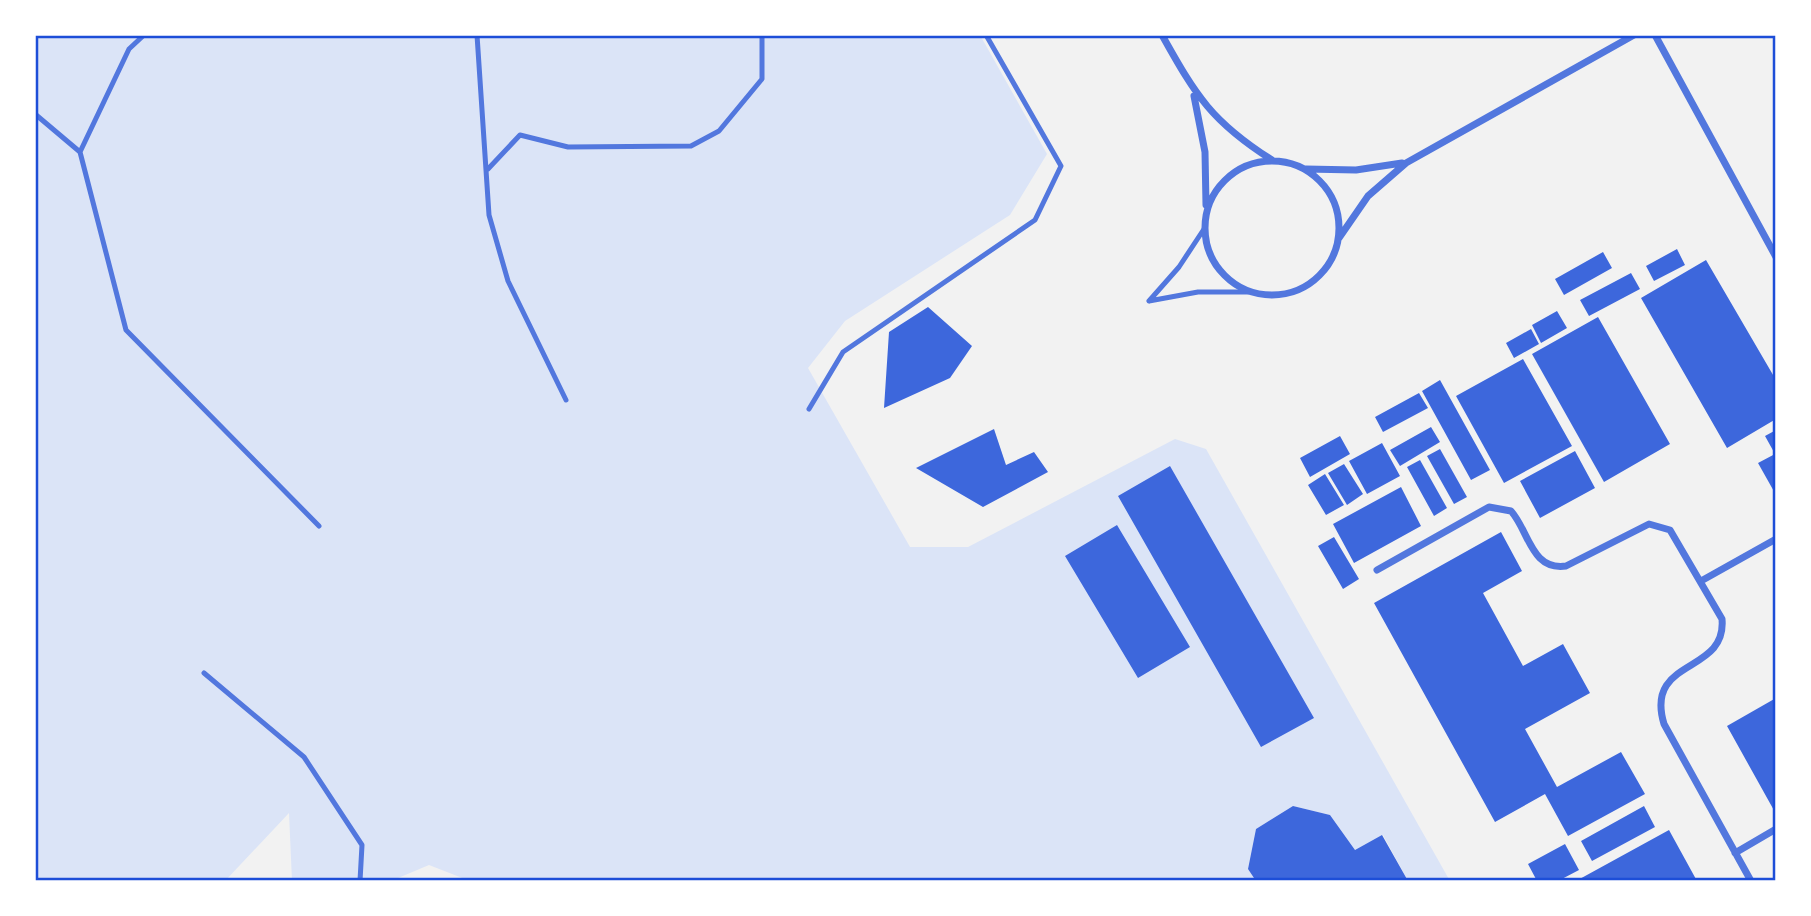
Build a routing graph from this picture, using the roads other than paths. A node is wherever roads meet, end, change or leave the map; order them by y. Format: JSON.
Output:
{"nodes":[{"id":1,"x":144,"y":35,"type":"edge"},
{"id":2,"x":477,"y":35,"type":"edge"},
{"id":3,"x":762,"y":35,"type":"edge"},
{"id":4,"x":986,"y":35,"type":"edge"},
{"id":5,"x":1162,"y":35,"type":"edge"},
{"id":6,"x":1634,"y":35,"type":"edge"},
{"id":7,"x":1655,"y":35,"type":"edge"},
{"id":8,"x":1193,"y":92,"type":"junction"},
{"id":9,"x":35,"y":114,"type":"edge"},
{"id":10,"x":80,"y":152,"type":"junction"},
{"id":11,"x":1272,"y":160,"type":"junction"},
{"id":12,"x":1406,"y":163,"type":"junction"},
{"id":13,"x":488,"y":169,"type":"junction"},
{"id":14,"x":1305,"y":169,"type":"junction"},
{"id":15,"x":1206,"y":212,"type":"junction"},
{"id":16,"x":1204,"y":229,"type":"junction"},
{"id":17,"x":1338,"y":238,"type":"junction"},
{"id":18,"x":1776,"y":257,"type":"edge"},
{"id":19,"x":1248,"y":292,"type":"junction"},
{"id":20,"x":566,"y":400,"type":"dead end"},
{"id":21,"x":810,"y":409,"type":"dead end"},
{"id":22,"x":318,"y":526,"type":"dead end"},
{"id":23,"x":1776,"y":540,"type":"edge"},
{"id":24,"x":1377,"y":570,"type":"dead end"},
{"id":25,"x":1701,"y":582,"type":"junction"},
{"id":26,"x":204,"y":673,"type":"dead end"},
{"id":27,"x":1776,"y":829,"type":"edge"},
{"id":28,"x":1735,"y":853,"type":"junction"},
{"id":29,"x":360,"y":881,"type":"edge"},
{"id":30,"x":1751,"y":881,"type":"edge"}],
"edges":[{"from":1,"to":10,"type":"lane"},
{"from":2,"to":13,"type":"lane"},
{"from":3,"to":13,"type":"lane"},
{"from":4,"to":21,"type":"lane"},
{"from":5,"to":8,"type":"street"},
{"from":6,"to":12,"type":"street"},
{"from":7,"to":18,"type":"street"},
{"from":8,"to":11,"type":"street"},
{"from":8,"to":15,"type":"street"},
{"from":9,"to":10,"type":"lane"},
{"from":10,"to":22,"type":"lane"},
{"from":11,"to":14,"type":"street"},
{"from":11,"to":15,"type":"street"},
{"from":12,"to":14,"type":"street"},
{"from":12,"to":17,"type":"street"},
{"from":13,"to":20,"type":"lane"},
{"from":14,"to":17,"type":"street"},
{"from":15,"to":16,"type":"street"},
{"from":16,"to":19,"type":"street"},
{"from":16,"to":19,"type":"lane"},
{"from":17,"to":19,"type":"street"},
{"from":23,"to":25,"type":"street"},
{"from":24,"to":25,"type":"street"},
{"from":25,"to":28,"type":"street"},
{"from":26,"to":29,"type":"lane"},
{"from":27,"to":28,"type":"street"},
{"from":28,"to":30,"type":"street"}]}
